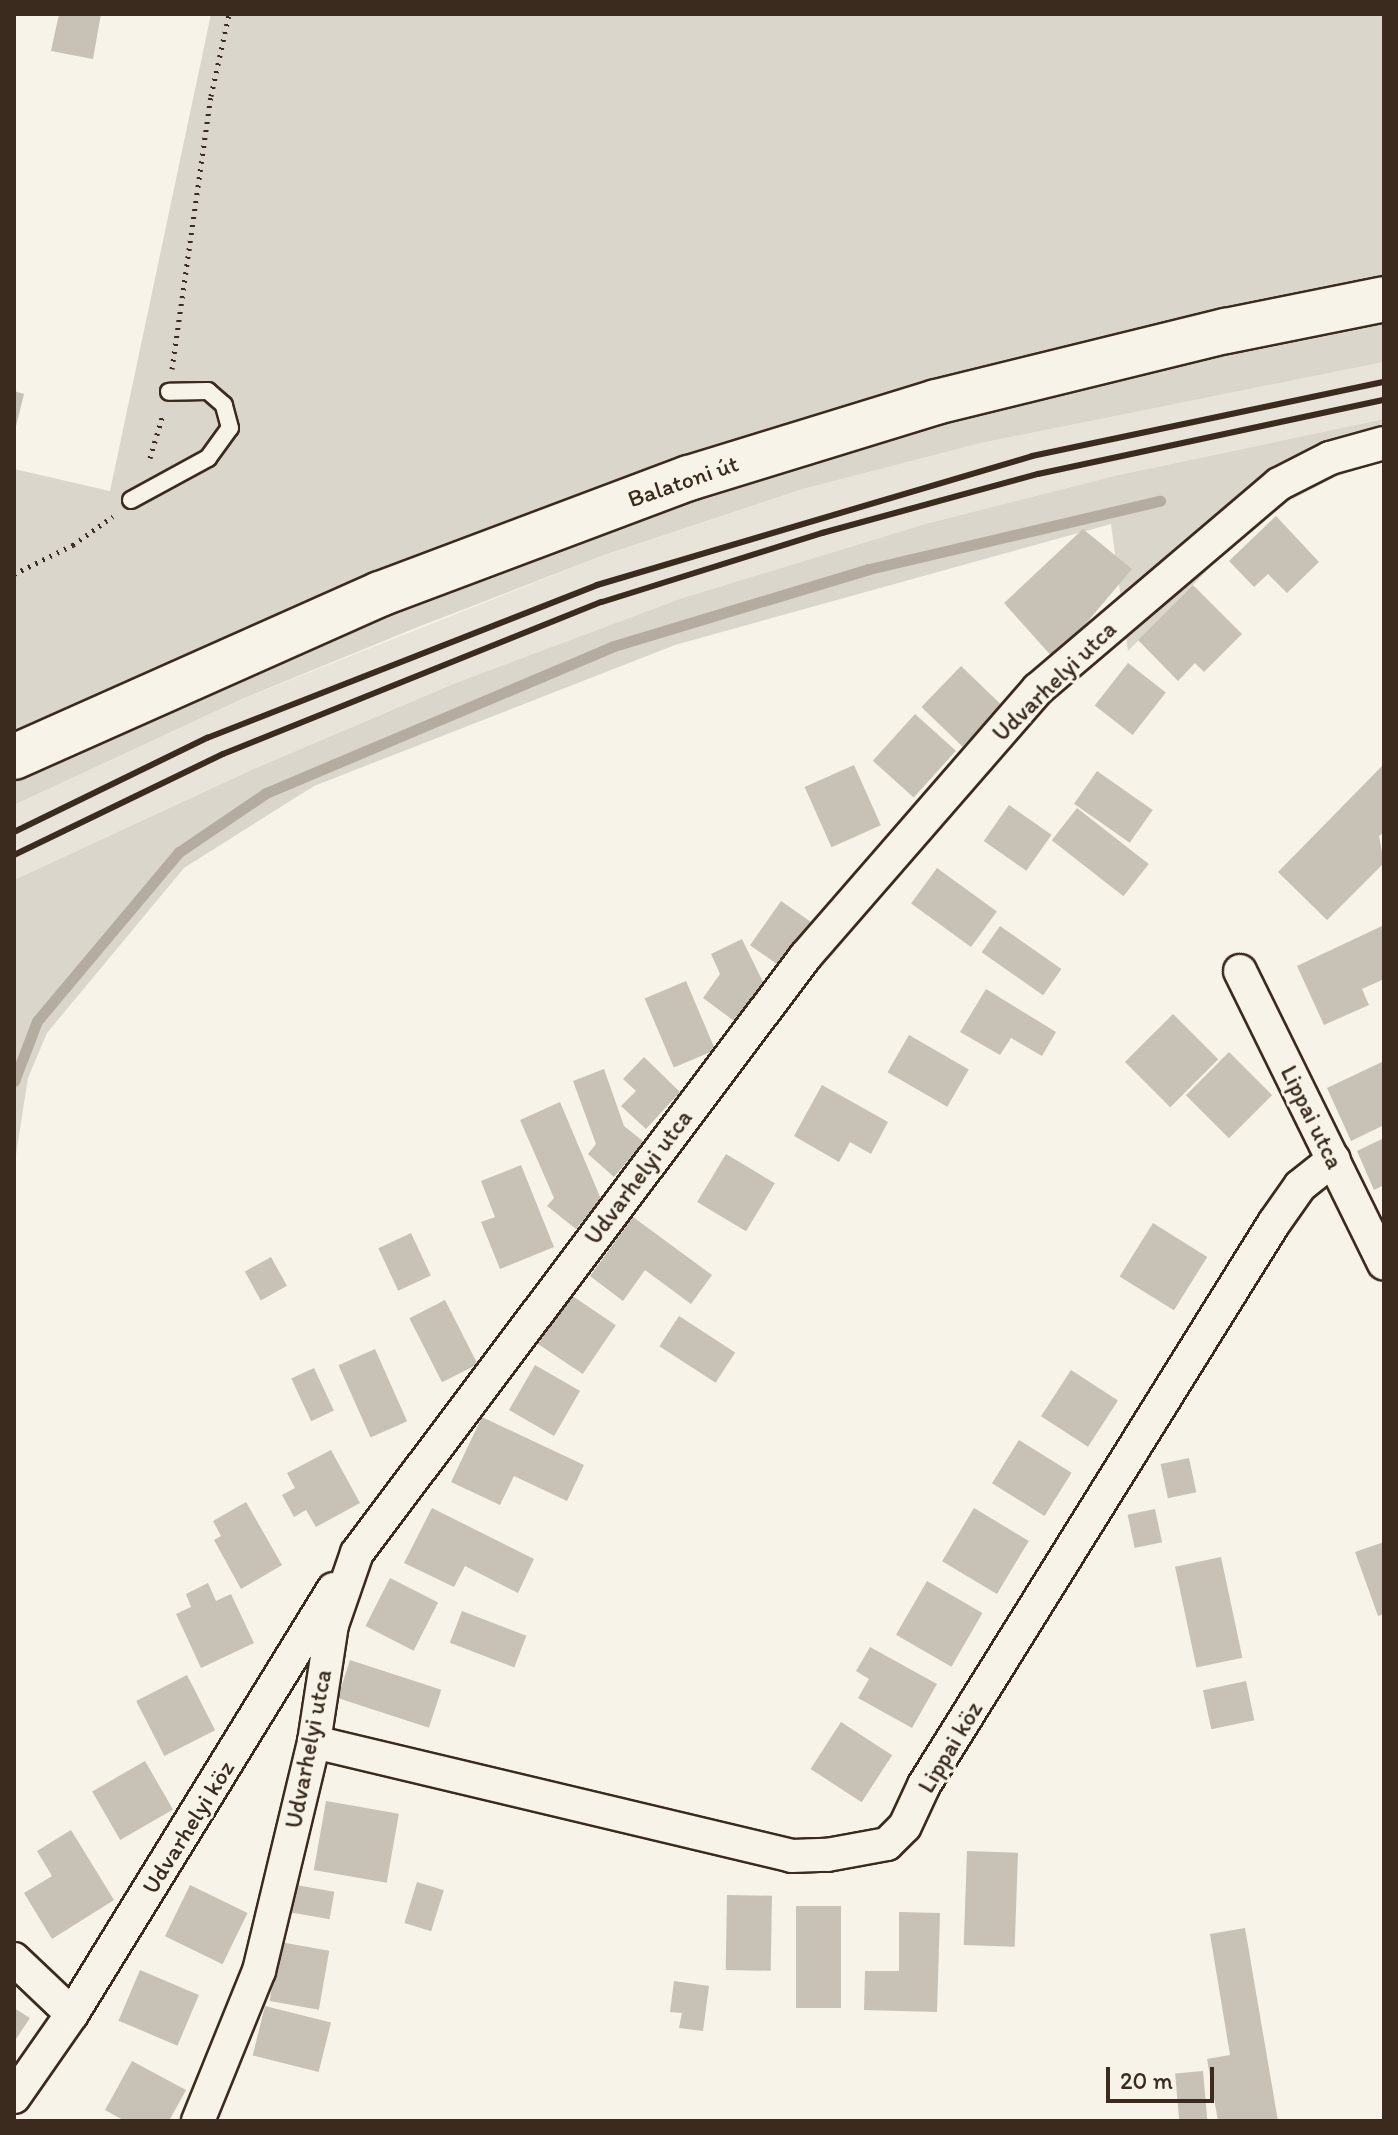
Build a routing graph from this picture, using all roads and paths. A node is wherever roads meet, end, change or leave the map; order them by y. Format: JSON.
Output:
{"nodes":[{"id":1,"x":229,"y":14,"type":"edge"},
{"id":2,"x":1384,"y":299,"type":"edge"},
{"id":3,"x":169,"y":392,"type":"junction"},
{"id":4,"x":1384,"y":443,"type":"edge"},
{"id":5,"x":131,"y":500,"type":"junction"},
{"id":6,"x":14,"y":574,"type":"edge"},
{"id":7,"x":14,"y":757,"type":"edge"},
{"id":8,"x":1240,"y":971,"type":"dead end"},
{"id":9,"x":1334,"y":1159,"type":"junction"},
{"id":10,"x":1384,"y":1264,"type":"edge"},
{"id":11,"x":357,"y":1553,"type":"junction"},
{"id":12,"x":314,"y":1742,"type":"junction"},
{"id":13,"x":14,"y":1959,"type":"edge"},
{"id":14,"x":72,"y":2014,"type":"junction"},
{"id":15,"x":14,"y":2097,"type":"edge"},
{"id":16,"x":198,"y":2121,"type":"edge"}],
"edges":[{"from":1,"to":3,"type":"path"},
{"from":2,"to":7,"type":"main road","name":"Balatoni út"},
{"from":3,"to":5,"type":"path"},
{"from":3,"to":5,"type":"lane"},
{"from":4,"to":11,"type":"street","name":"Udvarhelyi utca"},
{"from":5,"to":6,"type":"path"},
{"from":8,"to":9,"type":"street","name":"Lippai utca"},
{"from":9,"to":10,"type":"street","name":"Lippai utca"},
{"from":9,"to":12,"type":"street","name":"Lippai köz"},
{"from":11,"to":12,"type":"street","name":"Udvarhelyi utca"},
{"from":11,"to":14,"type":"street","name":"Udvarhelyi köz"},
{"from":12,"to":16,"type":"street","name":"Udvarhelyi utca"},
{"from":13,"to":14,"type":"street"},
{"from":14,"to":15,"type":"street","name":"Udvarhelyi köz"}]}
